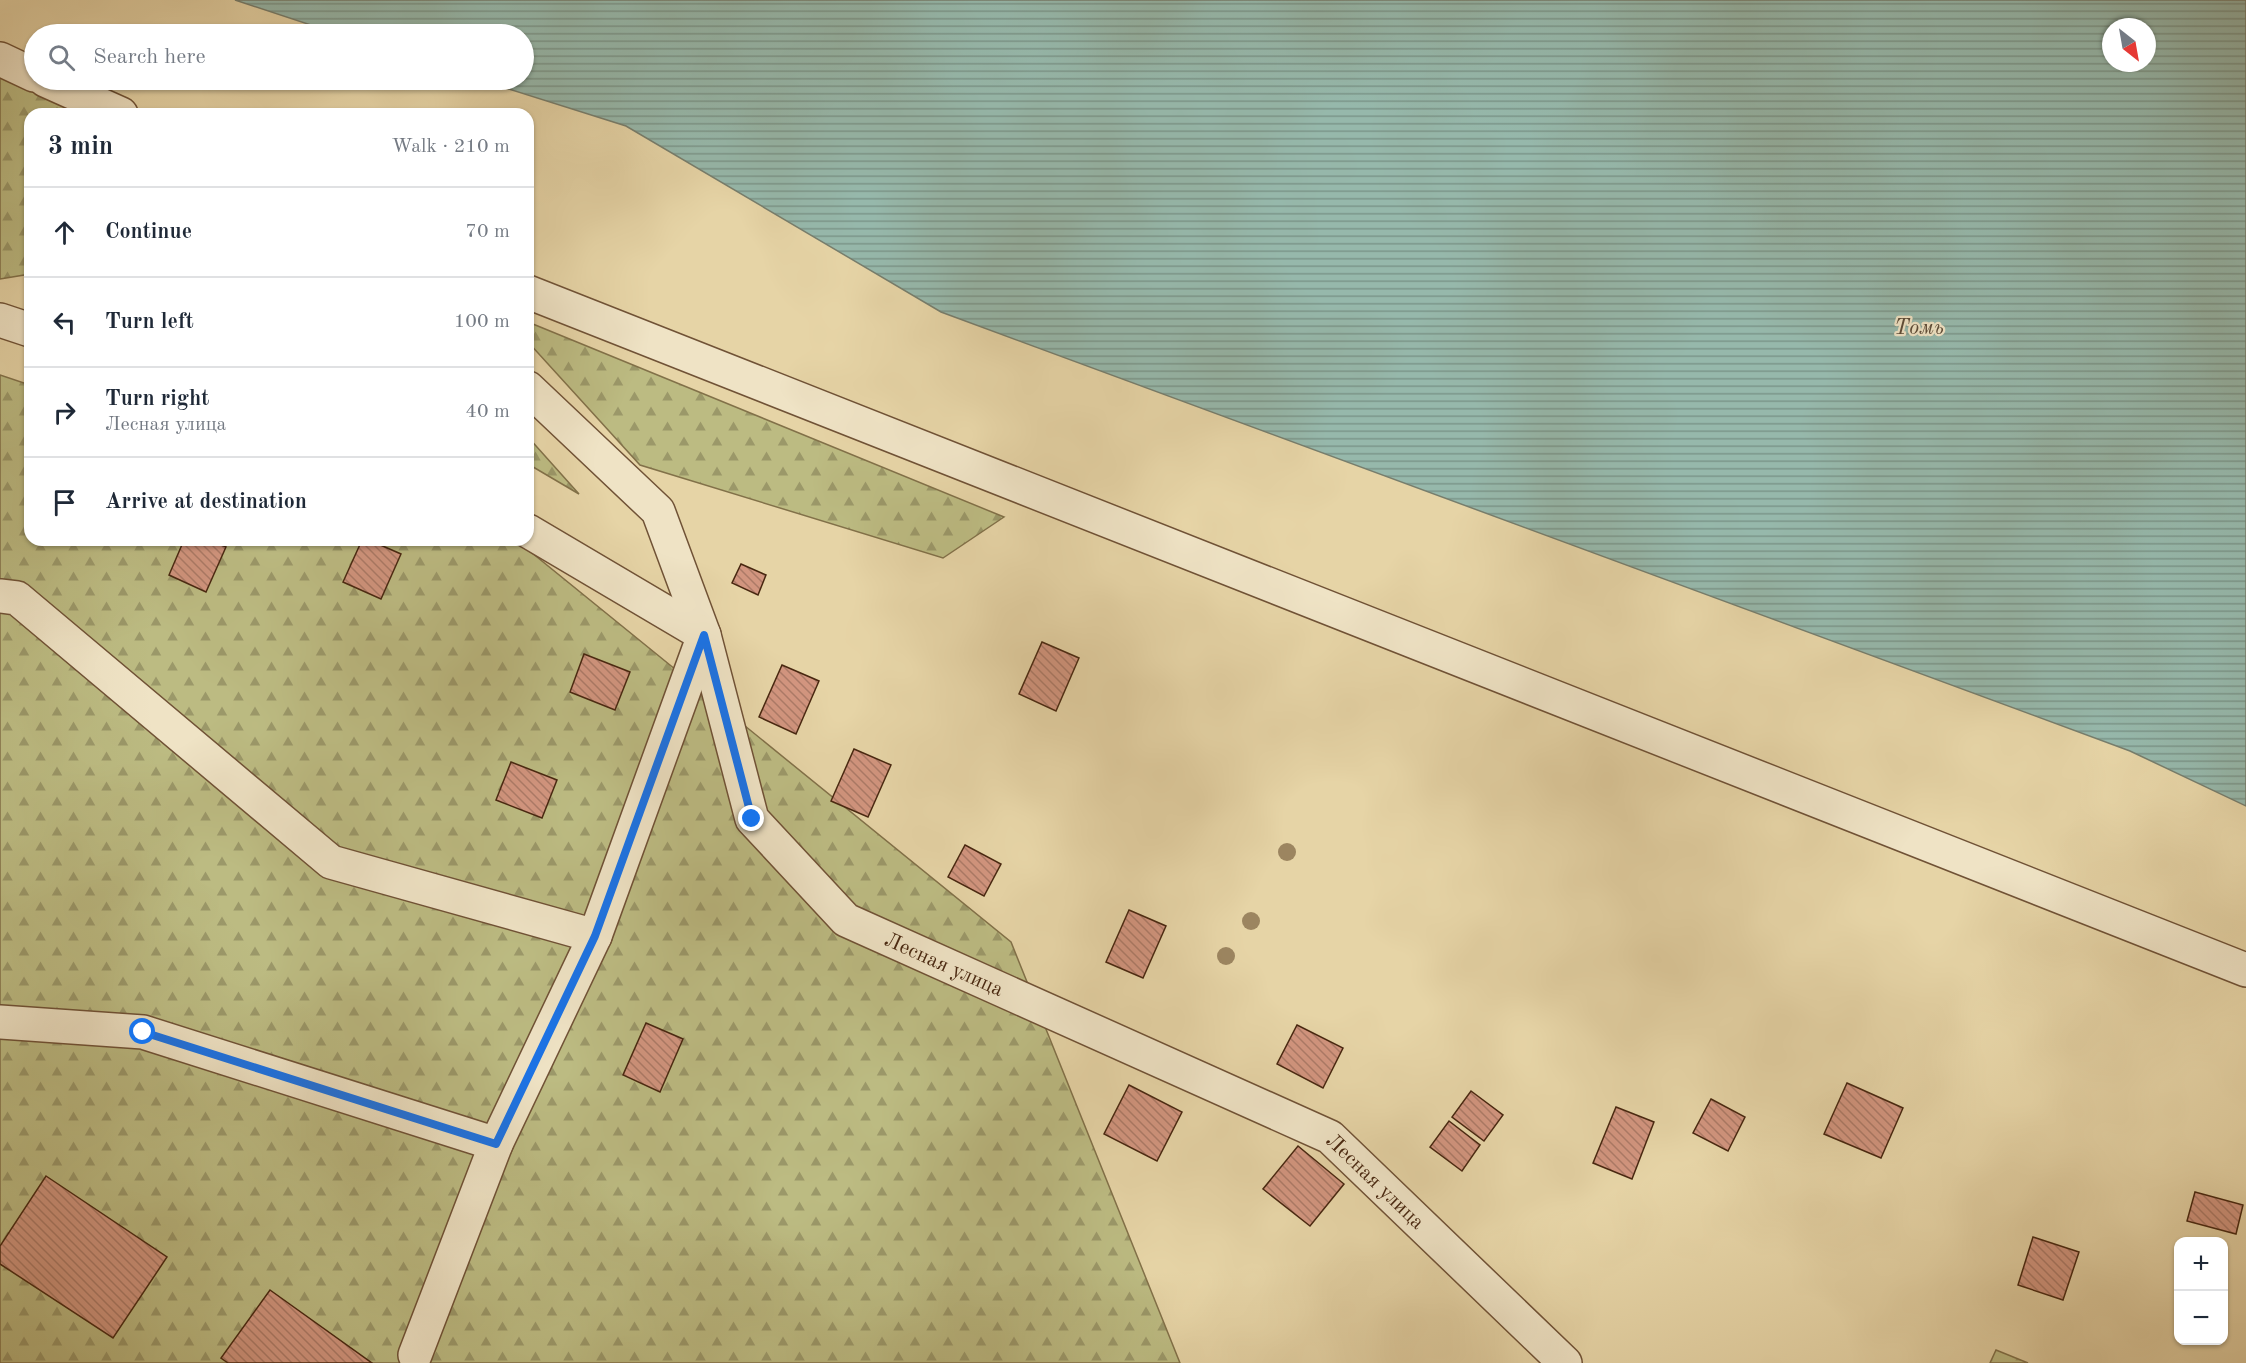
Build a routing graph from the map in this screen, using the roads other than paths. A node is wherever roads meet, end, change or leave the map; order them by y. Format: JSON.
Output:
{"nodes":[{"id":1,"x":0,"y":59,"type":"edge"},
{"id":2,"x":24,"y":70,"type":"edge"},
{"id":3,"x":68,"y":90,"type":"edge"},
{"id":4,"x":108,"y":108,"type":"edge"},
{"id":5,"x":534,"y":294,"type":"edge"},
{"id":6,"x":0,"y":320,"type":"edge"},
{"id":7,"x":24,"y":328,"type":"edge"},
{"id":8,"x":534,"y":393,"type":"edge"},
{"id":9,"x":534,"y":535,"type":"edge"},
{"id":10,"x":0,"y":596,"type":"edge"},
{"id":11,"x":704,"y":635,"type":"junction"},
{"id":12,"x":595,"y":936,"type":"junction"},
{"id":13,"x":2246,"y":970,"type":"edge"},
{"id":14,"x":0,"y":1022,"type":"edge"},
{"id":15,"x":496,"y":1144,"type":"junction"},
{"id":16,"x":415,"y":1355,"type":"dead end"},
{"id":17,"x":1564,"y":1363,"type":"edge"}],
"edges":[{"from":1,"to":2,"type":"street"},
{"from":3,"to":4,"type":"street"},
{"from":5,"to":13,"type":"street"},
{"from":6,"to":7,"type":"street"},
{"from":8,"to":11,"type":"street","name":"Лесная улица"},
{"from":9,"to":11,"type":"street"},
{"from":10,"to":12,"type":"street"},
{"from":11,"to":12,"type":"street"},
{"from":11,"to":17,"type":"street","name":"Лесная улица"},
{"from":12,"to":15,"type":"street"},
{"from":14,"to":15,"type":"street"},
{"from":15,"to":16,"type":"street"}]}
